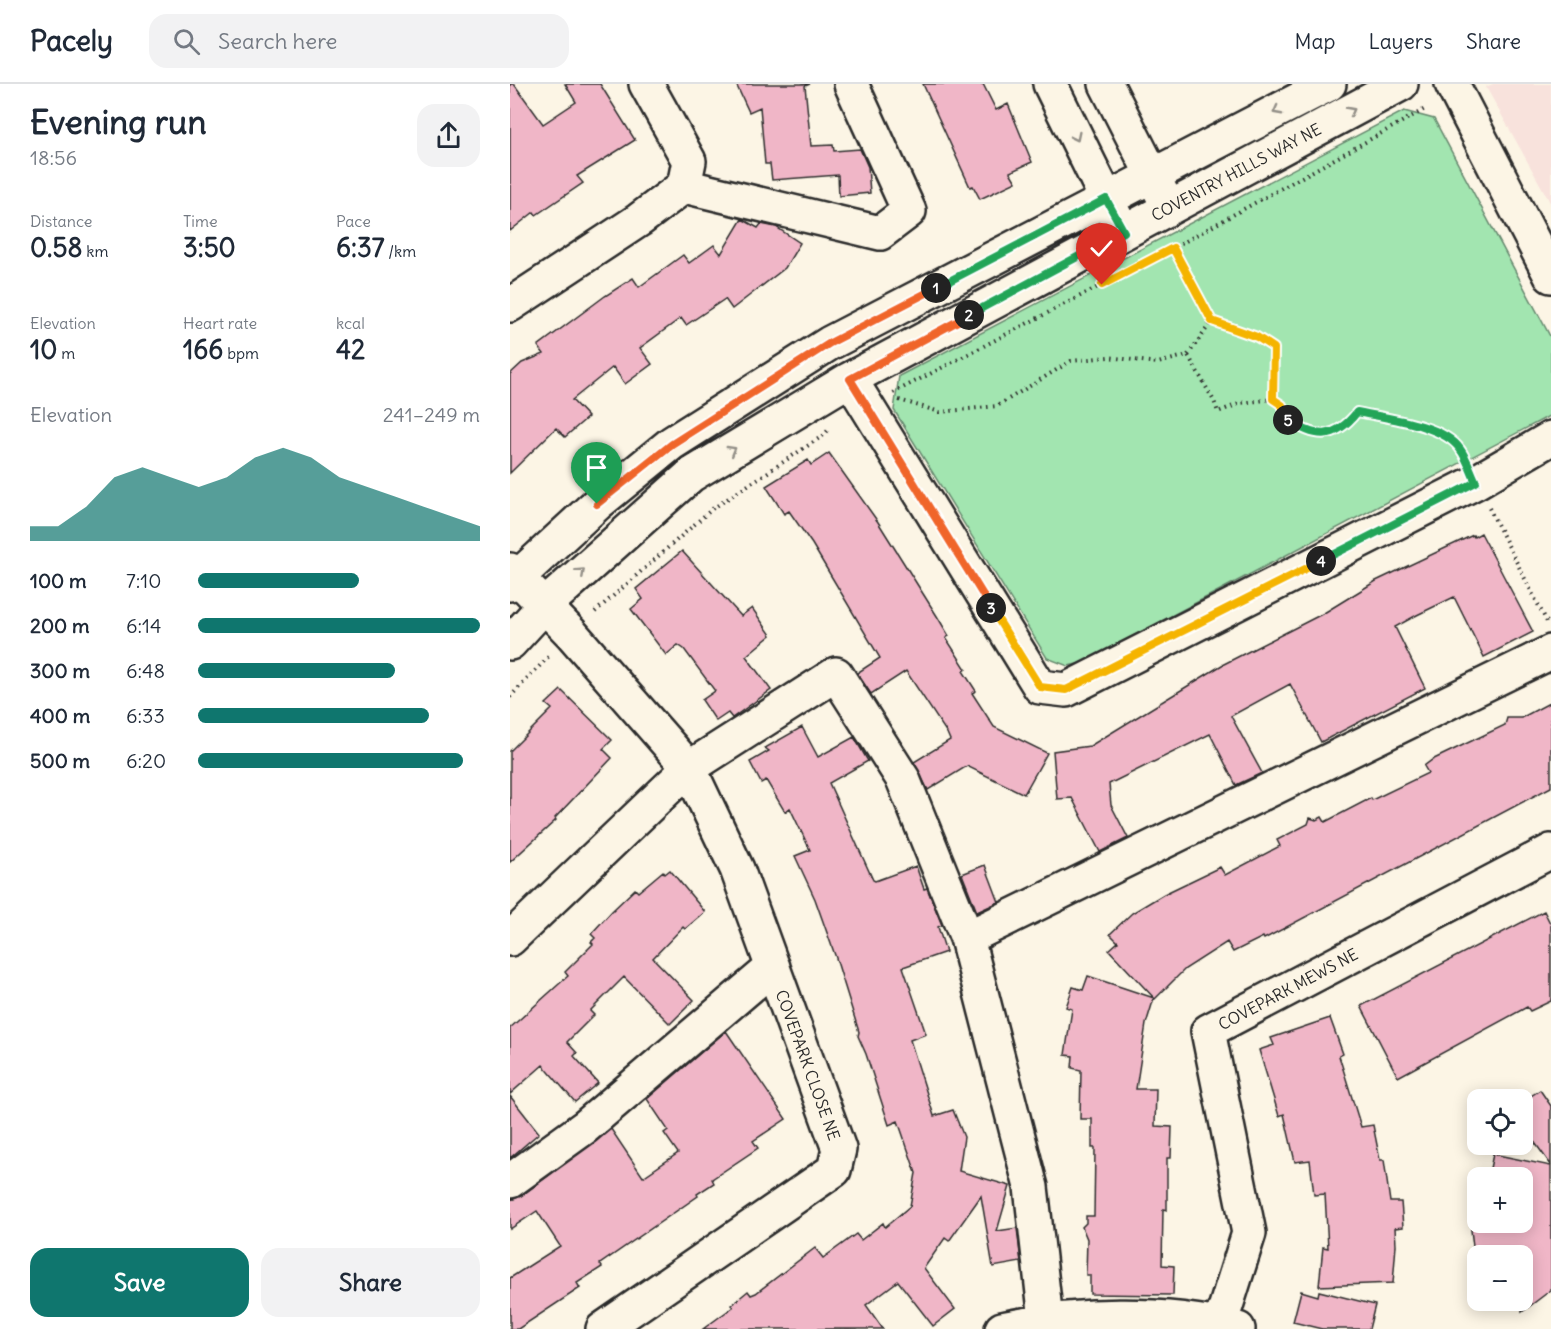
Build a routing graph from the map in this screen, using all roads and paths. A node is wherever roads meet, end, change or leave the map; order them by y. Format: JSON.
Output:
{"nodes":[{"id":1,"x":646,"y":84,"type":"edge"},
{"id":2,"x":852,"y":84,"type":"edge"},
{"id":3,"x":1050,"y":84,"type":"edge"},
{"id":4,"x":1106,"y":84,"type":"edge"},
{"id":5,"x":1329,"y":84,"type":"edge"},
{"id":6,"x":1401,"y":84,"type":"edge"},
{"id":7,"x":1452,"y":84,"type":"edge"},
{"id":8,"x":1427,"y":108,"type":"dead end"},
{"id":9,"x":1153,"y":176,"type":"junction"},
{"id":10,"x":684,"y":186,"type":"junction"},
{"id":11,"x":1106,"y":199,"type":"junction"},
{"id":12,"x":1170,"y":208,"type":"junction"},
{"id":13,"x":1124,"y":232,"type":"junction"},
{"id":14,"x":1173,"y":248,"type":"junction"},
{"id":15,"x":1551,"y":276,"type":"edge"},
{"id":16,"x":510,"y":305,"type":"edge"},
{"id":17,"x":1212,"y":321,"type":"junction"},
{"id":18,"x":1188,"y":355,"type":"junction"},
{"id":19,"x":850,"y":379,"type":"junction"},
{"id":20,"x":1273,"y":399,"type":"junction"},
{"id":21,"x":837,"y":419,"type":"dead end"},
{"id":22,"x":1551,"y":438,"type":"edge"},
{"id":23,"x":1476,"y":482,"type":"junction"},
{"id":24,"x":512,"y":577,"type":"edge"},
{"id":25,"x":544,"y":606,"type":"junction"},
{"id":26,"x":595,"y":612,"type":"dead end"},
{"id":27,"x":1551,"y":630,"type":"edge"},
{"id":28,"x":510,"y":643,"type":"edge"},
{"id":29,"x":555,"y":650,"type":"dead end"},
{"id":30,"x":1551,"y":652,"type":"edge"},
{"id":31,"x":510,"y":697,"type":"edge"},
{"id":32,"x":689,"y":768,"type":"junction"},
{"id":33,"x":1551,"y":851,"type":"edge"},
{"id":34,"x":510,"y":939,"type":"edge"},
{"id":35,"x":967,"y":939,"type":"junction"},
{"id":36,"x":773,"y":967,"type":"junction"},
{"id":37,"x":510,"y":1181,"type":"edge"},
{"id":38,"x":1046,"y":1320,"type":"junction"},
{"id":39,"x":1229,"y":1327,"type":"edge"},
{"id":40,"x":603,"y":1329,"type":"edge"},
{"id":41,"x":1002,"y":1329,"type":"edge"}],
"edges":[{"from":1,"to":10,"type":"street"},
{"from":2,"to":10,"type":"street"},
{"from":3,"to":11,"type":"street","one_way":true},
{"from":4,"to":9,"type":"street"},
{"from":5,"to":9,"type":"street","name":"COVENTRY HILLS WAY NE","one_way":true},
{"from":12,"to":6,"type":"street","name":"COVENTRY HILLS WAY NE","one_way":true},
{"from":7,"to":15,"type":"street"},
{"from":8,"to":14,"type":"path"},
{"from":9,"to":11,"type":"street","name":"COVENTRY HILLS WAY NE"},
{"from":9,"to":12,"type":"street"},
{"from":10,"to":16,"type":"street"},
{"from":11,"to":13,"type":"street"},
{"from":11,"to":24,"type":"street","name":"COVENTRY HILLS WAY NE"},
{"from":12,"to":13,"type":"street","name":"COVENTRY HILLS WAY NE"},
{"from":13,"to":19,"type":"street","name":"COVENTRY HILLS WAY NE"},
{"from":14,"to":17,"type":"path"},
{"from":14,"to":18,"type":"path"},
{"from":17,"to":18,"type":"path"},
{"from":17,"to":20,"type":"path"},
{"from":18,"to":20,"type":"path"},
{"from":19,"to":23,"type":"street"},
{"from":25,"to":19,"type":"street","name":"COVENTRY HILLS WAY NE","one_way":true},
{"from":20,"to":23,"type":"path"},
{"from":21,"to":26,"type":"path"},
{"from":22,"to":23,"type":"street"},
{"from":23,"to":27,"type":"path"},
{"from":24,"to":25,"type":"street","name":"COVEPARK CLOSE NE"},
{"from":25,"to":28,"type":"street","name":"COVENTRY HILLS WAY NE"},
{"from":25,"to":32,"type":"street","name":"COVEPARK CLOSE NE"},
{"from":29,"to":31,"type":"path"},
{"from":30,"to":35,"type":"street"},
{"from":32,"to":34,"type":"street"},
{"from":32,"to":35,"type":"street"},
{"from":32,"to":36,"type":"street","name":"COVEPARK CLOSE NE"},
{"from":33,"to":39,"type":"street","name":"COVEPARK MEWS NE"},
{"from":35,"to":38,"type":"street"},
{"from":36,"to":37,"type":"street"},
{"from":36,"to":40,"type":"street","name":"COVEPARK CLOSE NE"},
{"from":38,"to":39,"type":"street"},
{"from":38,"to":41,"type":"street"}]}
